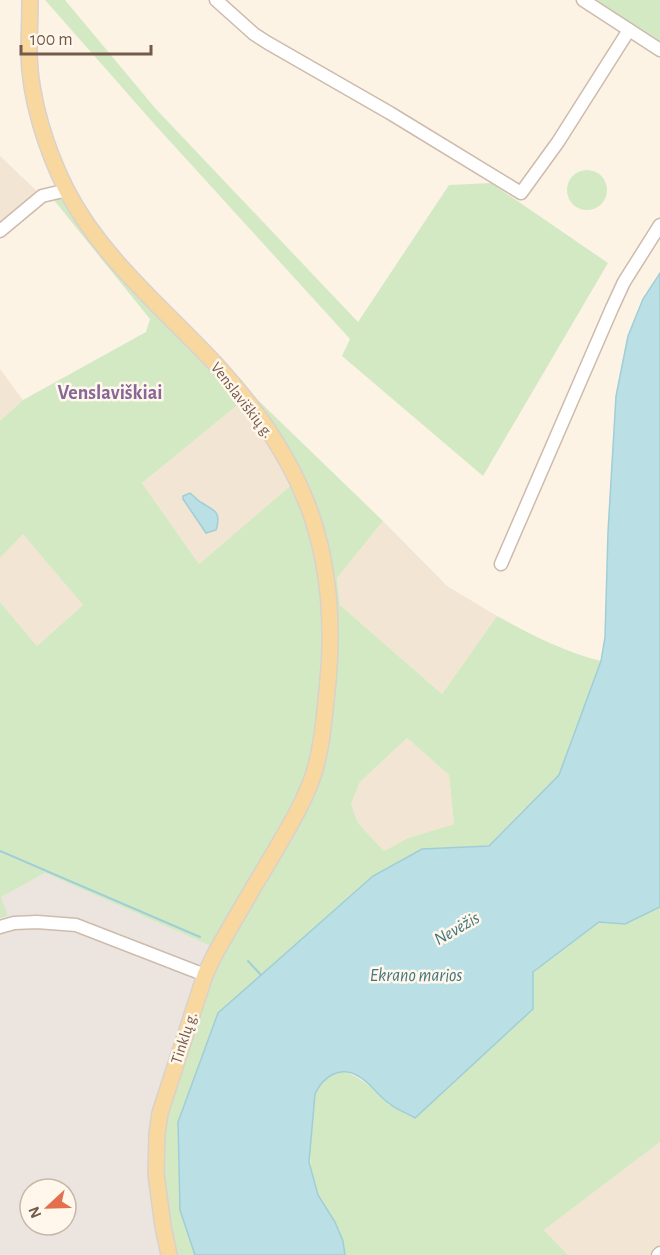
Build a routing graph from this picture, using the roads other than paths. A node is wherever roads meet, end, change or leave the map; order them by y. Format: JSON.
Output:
{"nodes":[{"id":1,"x":30,"y":0,"type":"edge"},
{"id":2,"x":216,"y":0,"type":"edge"},
{"id":3,"x":583,"y":0,"type":"edge"},
{"id":4,"x":629,"y":30,"type":"junction"},
{"id":5,"x":660,"y":50,"type":"edge"},
{"id":6,"x":67,"y":190,"type":"junction"},
{"id":7,"x":660,"y":225,"type":"edge"},
{"id":8,"x":0,"y":231,"type":"edge"},
{"id":9,"x":501,"y":564,"type":"dead end"},
{"id":10,"x":282,"y":839,"type":"joint"},
{"id":11,"x":0,"y":927,"type":"edge"},
{"id":12,"x":205,"y":975,"type":"junction"},
{"id":13,"x":169,"y":1255,"type":"edge"}],
"edges":[{"from":1,"to":6,"type":"main road","name":"Venslaviškių g."},
{"from":2,"to":4,"type":"street"},
{"from":3,"to":4,"type":"street"},
{"from":4,"to":5,"type":"street"},
{"from":6,"to":8,"type":"street"},
{"from":6,"to":10,"type":"main road","name":"Venslaviškių g."},
{"from":7,"to":9,"type":"street"},
{"from":10,"to":12,"type":"main road","name":"Tinklų g."},
{"from":11,"to":12,"type":"street"},
{"from":12,"to":13,"type":"main road","name":"Tinklų g."}]}
